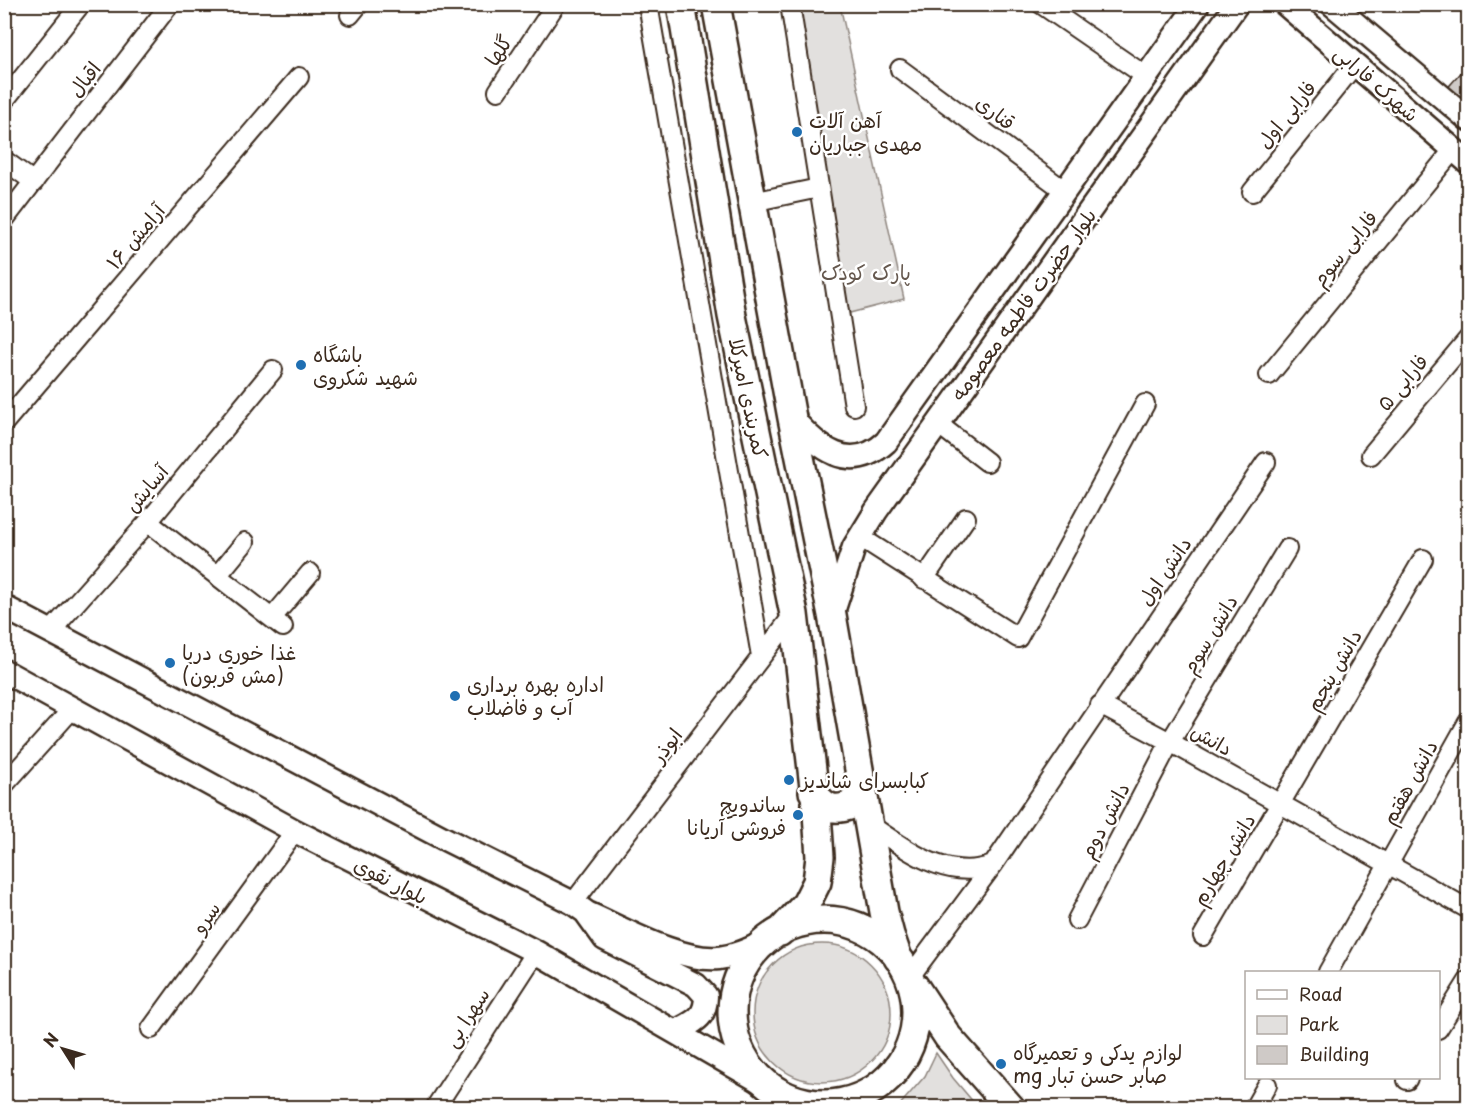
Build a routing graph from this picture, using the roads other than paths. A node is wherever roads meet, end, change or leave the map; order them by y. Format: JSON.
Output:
{"nodes":[{"id":1,"x":81,"y":4,"type":"edge"},
{"id":2,"x":170,"y":4,"type":"edge"},
{"id":3,"x":556,"y":4,"type":"edge"},
{"id":4,"x":648,"y":4,"type":"edge"},
{"id":5,"x":681,"y":4,"type":"edge"},
{"id":6,"x":716,"y":4,"type":"edge"},
{"id":7,"x":790,"y":4,"type":"edge"},
{"id":8,"x":1041,"y":4,"type":"edge"},
{"id":9,"x":1198,"y":4,"type":"edge"},
{"id":10,"x":1237,"y":4,"type":"edge"},
{"id":11,"x":1285,"y":4,"type":"edge"},
{"id":12,"x":1334,"y":6,"type":"edge"},
{"id":13,"x":1317,"y":30,"type":"junction"},
{"id":14,"x":1355,"y":64,"type":"junction"},
{"id":15,"x":900,"y":69,"type":"dead end"},
{"id":16,"x":299,"y":77,"type":"dead end"},
{"id":17,"x":1147,"y":77,"type":"junction"},
{"id":18,"x":498,"y":91,"type":"dead end"},
{"id":19,"x":4,"y":101,"type":"edge"},
{"id":20,"x":1468,"y":119,"type":"edge"},
{"id":21,"x":1461,"y":155,"type":"edge"},
{"id":22,"x":4,"y":160,"type":"edge"},
{"id":23,"x":34,"y":182,"type":"junction"},
{"id":24,"x":819,"y":188,"type":"junction"},
{"id":25,"x":1065,"y":191,"type":"junction"},
{"id":26,"x":1252,"y":192,"type":"dead end"},
{"id":27,"x":752,"y":202,"type":"junction"},
{"id":28,"x":1090,"y":210,"type":"junction"},
{"id":29,"x":4,"y":220,"type":"edge"},
{"id":30,"x":732,"y":316,"type":"junction"},
{"id":31,"x":705,"y":322,"type":"junction"},
{"id":32,"x":1468,"y":339,"type":"edge"},
{"id":33,"x":273,"y":370,"type":"dead end"},
{"id":34,"x":1269,"y":375,"type":"dead end"},
{"id":35,"x":1145,"y":404,"type":"dead end"},
{"id":36,"x":854,"y":406,"type":"dead end"},
{"id":37,"x":792,"y":418,"type":"junction"},
{"id":38,"x":4,"y":423,"type":"edge"},
{"id":39,"x":938,"y":423,"type":"junction"},
{"id":40,"x":755,"y":432,"type":"junction"},
{"id":41,"x":725,"y":440,"type":"junction"},
{"id":42,"x":1371,"y":455,"type":"dead end"},
{"id":43,"x":987,"y":462,"type":"dead end"},
{"id":44,"x":1266,"y":462,"type":"dead end"},
{"id":45,"x":966,"y":518,"type":"dead end"},
{"id":46,"x":148,"y":522,"type":"junction"},
{"id":47,"x":860,"y":537,"type":"junction"},
{"id":48,"x":245,"y":542,"type":"dead end"},
{"id":49,"x":1287,"y":549,"type":"dead end"},
{"id":50,"x":1423,"y":559,"type":"dead end"},
{"id":51,"x":310,"y":573,"type":"dead end"},
{"id":52,"x":217,"y":576,"type":"junction"},
{"id":53,"x":924,"y":579,"type":"junction"},
{"id":54,"x":4,"y":607,"type":"edge"},
{"id":55,"x":794,"y":614,"type":"junction"},
{"id":56,"x":832,"y":615,"type":"junction"},
{"id":57,"x":51,"y":631,"type":"junction"},
{"id":58,"x":761,"y":656,"type":"junction"},
{"id":59,"x":4,"y":671,"type":"edge"},
{"id":60,"x":1100,"y":705,"type":"junction"},
{"id":61,"x":73,"y":708,"type":"junction"},
{"id":62,"x":1468,"y":722,"type":"edge"},
{"id":63,"x":1170,"y":742,"type":"junction"},
{"id":64,"x":863,"y":783,"type":"junction"},
{"id":65,"x":4,"y":785,"type":"edge"},
{"id":66,"x":813,"y":792,"type":"junction"},
{"id":67,"x":1281,"y":804,"type":"junction"},
{"id":68,"x":870,"y":825,"type":"junction"},
{"id":69,"x":295,"y":831,"type":"junction"},
{"id":70,"x":993,"y":865,"type":"junction"},
{"id":71,"x":1389,"y":865,"type":"junction"},
{"id":72,"x":580,"y":908,"type":"junction"},
{"id":73,"x":1468,"y":909,"type":"edge"},
{"id":74,"x":1077,"y":920,"type":"dead end"},
{"id":75,"x":1203,"y":936,"type":"dead end"},
{"id":76,"x":771,"y":938,"type":"junction"},
{"id":77,"x":536,"y":952,"type":"junction"},
{"id":78,"x":904,"y":968,"type":"junction"},
{"id":79,"x":1329,"y":971,"type":"edge"},
{"id":80,"x":1468,"y":981,"type":"edge"},
{"id":81,"x":1440,"y":1026,"type":"edge"},
{"id":82,"x":151,"y":1029,"type":"dead end"},
{"id":83,"x":675,"y":1032,"type":"junction"},
{"id":84,"x":1267,"y":1085,"type":"dead end"},
{"id":85,"x":777,"y":1091,"type":"junction"},
{"id":86,"x":435,"y":1107,"type":"edge"},
{"id":87,"x":807,"y":1107,"type":"edge"},
{"id":88,"x":1011,"y":1107,"type":"edge"},
{"id":89,"x":1254,"y":1107,"type":"edge"}],
"edges":[{"from":1,"to":19,"type":"street"},
{"from":2,"to":23,"type":"street","name":"اقبال"},
{"from":3,"to":18,"type":"street","name":"گلها"},
{"from":4,"to":31,"type":"street"},
{"from":5,"to":30,"type":"highway","name":"کمربندی امیرکلا"},
{"from":6,"to":27,"type":"highway","name":"کمربندی امیرکلا"},
{"from":7,"to":24,"type":"street"},
{"from":8,"to":17,"type":"street"},
{"from":9,"to":17,"type":"main road","name":"بلوار حضرت فاطمه معصومه"},
{"from":10,"to":28,"type":"main road","name":"بلوار حضرت فاطمه معصومه"},
{"from":11,"to":13,"type":"main road","name":"شهرک فارابی"},
{"from":12,"to":13,"type":"main road"},
{"from":12,"to":20,"type":"main road","name":"شهرک فارابی"},
{"from":13,"to":14,"type":"main road","name":"شهرک فارابی"},
{"from":14,"to":21,"type":"main road","name":"شهرک فارابی"},
{"from":14,"to":26,"type":"street","name":"فارابی اول"},
{"from":15,"to":25,"type":"street","name":"قناری"},
{"from":16,"to":38,"type":"street","name":"آرامش ۱۶"},
{"from":17,"to":25,"type":"main road","name":"بلوار حضرت فاطمه معصومه"},
{"from":21,"to":34,"type":"street","name":"فارابی سوم"},
{"from":22,"to":23,"type":"street"},
{"from":23,"to":29,"type":"street","name":"اقبال"},
{"from":24,"to":27,"type":"street"},
{"from":24,"to":36,"type":"street"},
{"from":25,"to":28,"type":"main road"},
{"from":25,"to":37,"type":"main road","name":"بلوار حضرت فاطمه معصومه"},
{"from":27,"to":37,"type":"highway","name":"کمربندی امیرکلا"},
{"from":28,"to":39,"type":"main road","name":"بلوار حضرت فاطمه معصومه"},
{"from":30,"to":31,"type":"street"},
{"from":30,"to":40,"type":"highway","name":"کمربندی امیرکلا"},
{"from":31,"to":41,"type":"street"},
{"from":32,"to":42,"type":"street","name":"فارابی ۵"},
{"from":33,"to":46,"type":"street","name":"آسایش"},
{"from":35,"to":53,"type":"street"},
{"from":37,"to":56,"type":"highway","name":"کمربندی امیرکلا"},
{"from":39,"to":43,"type":"street"},
{"from":39,"to":47,"type":"main road","name":"بلوار حضرت فاطمه معصومه"},
{"from":40,"to":41,"type":"street"},
{"from":40,"to":55,"type":"highway","name":"کمربندی امیرکلا"},
{"from":41,"to":58,"type":"street"},
{"from":44,"to":60,"type":"street","name":"دانش اول"},
{"from":45,"to":53,"type":"street"},
{"from":46,"to":52,"type":"street"},
{"from":46,"to":57,"type":"street","name":"آسایش"},
{"from":47,"to":53,"type":"street"},
{"from":47,"to":56,"type":"main road","name":"بلوار حضرت فاطمه معصومه"},
{"from":48,"to":52,"type":"street"},
{"from":49,"to":63,"type":"street","name":"دانش سوم"},
{"from":50,"to":67,"type":"street","name":"دانش پنجم"},
{"from":51,"to":52,"type":"street"},
{"from":54,"to":57,"type":"main road"},
{"from":55,"to":58,"type":"street","name":"ابوذر"},
{"from":55,"to":66,"type":"highway","name":"کمربندی امیرکلا"},
{"from":56,"to":64,"type":"highway","name":"کمربندی امیرکلا"},
{"from":57,"to":72,"type":"main road"},
{"from":58,"to":72,"type":"street","name":"ابوذر"},
{"from":59,"to":61,"type":"main road","name":"بلوار نقوی"},
{"from":60,"to":63,"type":"street","name":"دانش"},
{"from":60,"to":70,"type":"street"},
{"from":61,"to":65,"type":"street"},
{"from":61,"to":69,"type":"main road","name":"بلوار نقوی"},
{"from":62,"to":71,"type":"street","name":"دانش هفتم"},
{"from":63,"to":67,"type":"street","name":"دانش"},
{"from":63,"to":74,"type":"street","name":"دانش دوم"},
{"from":64,"to":66,"type":"highway"},
{"from":64,"to":68,"type":"highway","name":"کمربندی امیرکلا"},
{"from":66,"to":76,"type":"highway","name":"کمربندی امیرکلا"},
{"from":67,"to":71,"type":"street","name":"دانش"},
{"from":67,"to":75,"type":"street","name":"دانش چهارم"},
{"from":68,"to":70,"type":"street"},
{"from":68,"to":78,"type":"highway","name":"کمربندی امیرکلا"},
{"from":69,"to":77,"type":"main road","name":"بلوار نقوی"},
{"from":69,"to":82,"type":"street","name":"سرو"},
{"from":70,"to":78,"type":"street"},
{"from":71,"to":73,"type":"street","name":"دانش"},
{"from":71,"to":79,"type":"street","name":"دانش هفتم"},
{"from":72,"to":76,"type":"main road"},
{"from":72,"to":83,"type":"main road"},
{"from":76,"to":78,"type":"highway"},
{"from":76,"to":85,"type":"highway"},
{"from":77,"to":83,"type":"main road","name":"بلوار نقوی"},
{"from":77,"to":86,"type":"street","name":"سهرا بی"},
{"from":78,"to":85,"type":"highway"},
{"from":78,"to":88,"type":"highway"},
{"from":80,"to":81,"type":"street"},
{"from":83,"to":85,"type":"main road","name":"بلوار نقوی"},
{"from":84,"to":89,"type":"street"},
{"from":85,"to":87,"type":"highway"}]}
